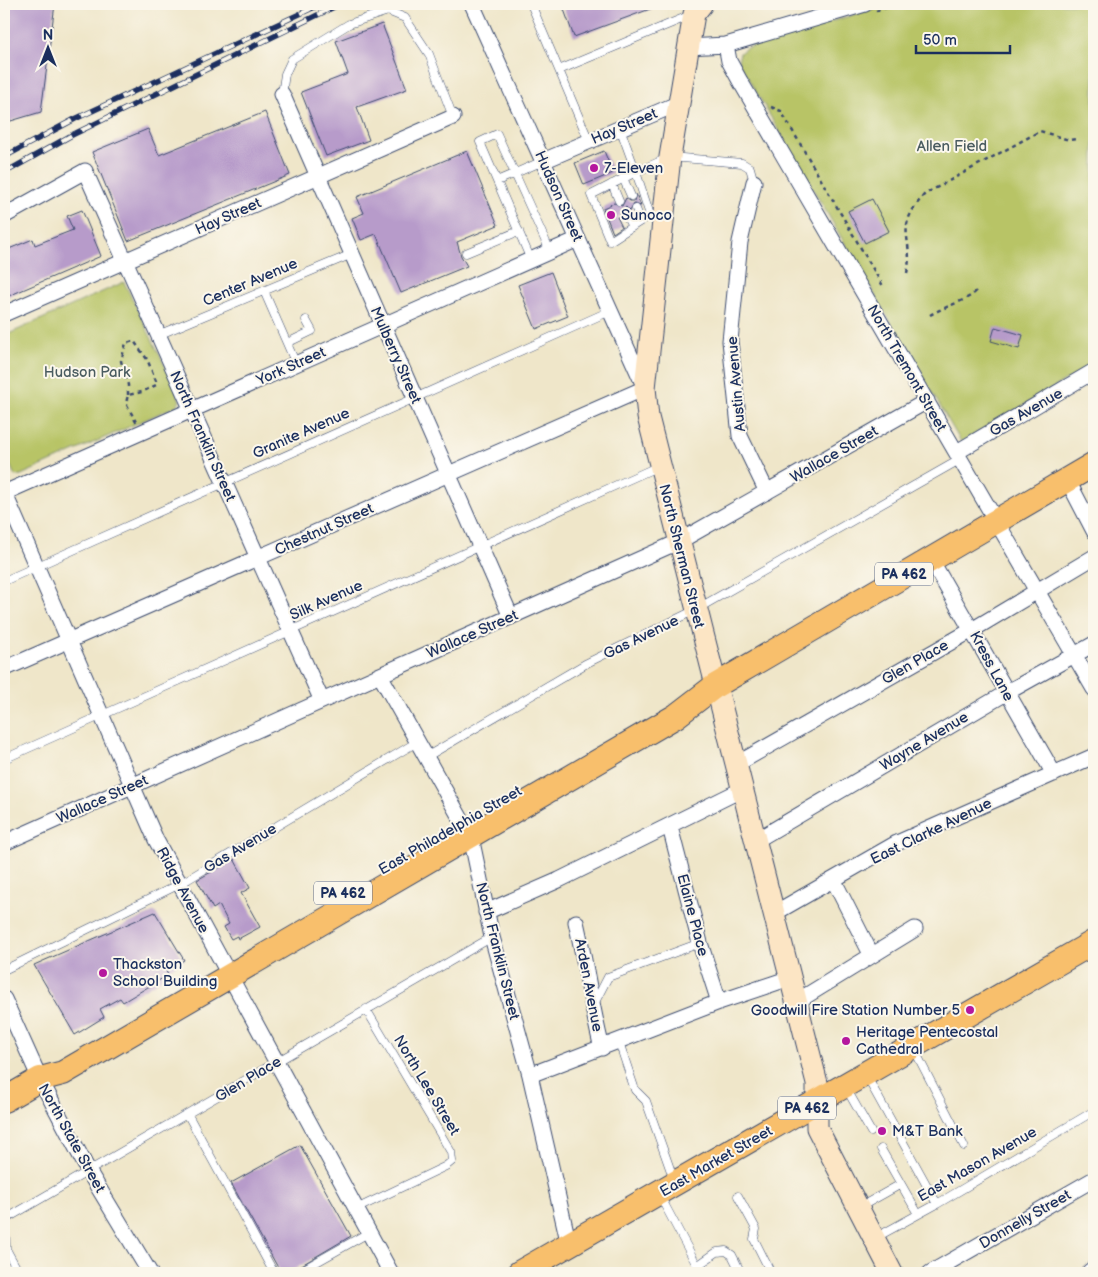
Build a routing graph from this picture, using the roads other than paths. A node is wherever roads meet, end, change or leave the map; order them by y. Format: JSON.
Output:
{"nodes":[{"id":1,"x":472,"y":4,"type":"edge"},
{"id":2,"x":531,"y":4,"type":"edge"},
{"id":3,"x":867,"y":8,"type":"edge"},
{"id":4,"x":698,"y":9,"type":"edge"},
{"id":5,"x":726,"y":45,"type":"junction"},
{"id":6,"x":686,"y":47,"type":"junction"},
{"id":7,"x":559,"y":70,"type":"junction"},
{"id":8,"x":282,"y":94,"type":"joint"},
{"id":9,"x":677,"y":104,"type":"junction"},
{"id":10,"x":453,"y":117,"type":"joint"},
{"id":11,"x":620,"y":128,"type":"junction"},
{"id":12,"x":590,"y":141,"type":"junction"},
{"id":13,"x":670,"y":158,"type":"junction"},
{"id":14,"x":543,"y":161,"type":"junction"},
{"id":15,"x":636,"y":172,"type":"junction"},
{"id":16,"x":514,"y":173,"type":"junction"},
{"id":17,"x":318,"y":176,"type":"junction"},
{"id":18,"x":623,"y":178,"type":"junction"},
{"id":19,"x":497,"y":181,"type":"junction"},
{"id":20,"x":754,"y":182,"type":"joint"},
{"id":21,"x":612,"y":184,"type":"junction"},
{"id":22,"x":631,"y":196,"type":"dead end"},
{"id":23,"x":620,"y":201,"type":"dead end"},
{"id":24,"x":636,"y":209,"type":"dead end"},
{"id":25,"x":657,"y":210,"type":"junction"},
{"id":26,"x":625,"y":213,"type":"dead end"},
{"id":27,"x":4,"y":216,"type":"edge"},
{"id":28,"x":641,"y":221,"type":"junction"},
{"id":29,"x":632,"y":227,"type":"junction"},
{"id":30,"x":519,"y":231,"type":"junction"},
{"id":31,"x":578,"y":240,"type":"junction"},
{"id":32,"x":550,"y":251,"type":"junction"},
{"id":33,"x":466,"y":253,"type":"dead end"},
{"id":34,"x":352,"y":254,"type":"junction"},
{"id":35,"x":531,"y":260,"type":"junction"},
{"id":36,"x":125,"y":261,"type":"junction"},
{"id":37,"x":264,"y":290,"type":"junction"},
{"id":38,"x":610,"y":311,"type":"junction"},
{"id":39,"x":4,"y":314,"type":"edge"},
{"id":40,"x":306,"y":320,"type":"dead end"},
{"id":41,"x":383,"y":325,"type":"junction"},
{"id":42,"x":158,"y":335,"type":"junction"},
{"id":43,"x":287,"y":343,"type":"junction"},
{"id":44,"x":296,"y":364,"type":"junction"},
{"id":45,"x":1094,"y":371,"type":"edge"},
{"id":46,"x":645,"y":388,"type":"junction"},
{"id":47,"x":415,"y":398,"type":"junction"},
{"id":48,"x":927,"y":401,"type":"junction"},
{"id":49,"x":192,"y":410,"type":"junction"},
{"id":50,"x":959,"y":456,"type":"junction"},
{"id":51,"x":1094,"y":464,"type":"edge"},
{"id":52,"x":659,"y":466,"type":"junction"},
{"id":53,"x":448,"y":474,"type":"junction"},
{"id":54,"x":1067,"y":479,"type":"junction"},
{"id":55,"x":224,"y":482,"type":"junction"},
{"id":56,"x":767,"y":492,"type":"junction"},
{"id":57,"x":4,"y":493,"type":"edge"},
{"id":58,"x":996,"y":520,"type":"junction"},
{"id":59,"x":1094,"y":531,"type":"edge"},
{"id":60,"x":678,"y":542,"type":"junction"},
{"id":61,"x":480,"y":546,"type":"junction"},
{"id":62,"x":1094,"y":556,"type":"edge"},
{"id":63,"x":258,"y":558,"type":"junction"},
{"id":64,"x":930,"y":558,"type":"junction"},
{"id":65,"x":36,"y":566,"type":"junction"},
{"id":66,"x":4,"y":581,"type":"edge"},
{"id":67,"x":1037,"y":590,"type":"junction"},
{"id":68,"x":695,"y":610,"type":"junction"},
{"id":69,"x":511,"y":617,"type":"junction"},
{"id":70,"x":972,"y":630,"type":"junction"},
{"id":71,"x":290,"y":631,"type":"junction"},
{"id":72,"x":68,"y":641,"type":"junction"},
{"id":73,"x":1094,"y":644,"type":"edge"},
{"id":74,"x":1075,"y":654,"type":"junction"},
{"id":75,"x":4,"y":669,"type":"edge"},
{"id":76,"x":380,"y":675,"type":"junction"},
{"id":77,"x":715,"y":686,"type":"junction"},
{"id":78,"x":1094,"y":689,"type":"edge"},
{"id":79,"x":1006,"y":693,"type":"junction"},
{"id":80,"x":322,"y":701,"type":"junction"},
{"id":81,"x":100,"y":716,"type":"junction"},
{"id":82,"x":417,"y":742,"type":"junction"},
{"id":83,"x":1094,"y":756,"type":"edge"},
{"id":84,"x":426,"y":757,"type":"junction"},
{"id":85,"x":4,"y":759,"type":"edge"},
{"id":86,"x":735,"y":765,"type":"junction"},
{"id":87,"x":1054,"y":774,"type":"junction"},
{"id":88,"x":130,"y":786,"type":"junction"},
{"id":89,"x":741,"y":790,"type":"junction"},
{"id":90,"x":670,"y":827,"type":"junction"},
{"id":91,"x":467,"y":830,"type":"junction"},
{"id":92,"x":755,"y":841,"type":"junction"},
{"id":93,"x":4,"y":843,"type":"edge"},
{"id":94,"x":834,"y":881,"type":"junction"},
{"id":95,"x":180,"y":884,"type":"junction"},
{"id":96,"x":486,"y":912,"type":"junction"},
{"id":97,"x":773,"y":914,"type":"junction"},
{"id":98,"x":576,"y":922,"type":"dead end"},
{"id":99,"x":915,"y":929,"type":"dead end"},
{"id":100,"x":492,"y":937,"type":"junction"},
{"id":101,"x":1094,"y":942,"type":"edge"},
{"id":102,"x":700,"y":943,"type":"junction"},
{"id":103,"x":871,"y":954,"type":"junction"},
{"id":104,"x":4,"y":970,"type":"edge"},
{"id":105,"x":226,"y":970,"type":"junction"},
{"id":106,"x":790,"y":978,"type":"junction"},
{"id":107,"x":4,"y":999,"type":"edge"},
{"id":108,"x":719,"y":1002,"type":"junction"},
{"id":109,"x":796,"y":1002,"type":"junction"},
{"id":110,"x":592,"y":1008,"type":"junction"},
{"id":111,"x":366,"y":1010,"type":"junction"},
{"id":112,"x":619,"y":1042,"type":"junction"},
{"id":113,"x":913,"y":1047,"type":"junction"},
{"id":114,"x":602,"y":1048,"type":"junction"},
{"id":115,"x":276,"y":1061,"type":"junction"},
{"id":116,"x":530,"y":1075,"type":"junction"},
{"id":117,"x":40,"y":1079,"type":"junction"},
{"id":118,"x":855,"y":1080,"type":"junction"},
{"id":119,"x":4,"y":1100,"type":"edge"},
{"id":120,"x":816,"y":1103,"type":"junction"},
{"id":121,"x":1094,"y":1111,"type":"edge"},
{"id":122,"x":188,"y":1115,"type":"junction"},
{"id":123,"x":868,"y":1130,"type":"dead end"},
{"id":124,"x":964,"y":1146,"type":"dead end"},
{"id":125,"x":879,"y":1150,"type":"dead end"},
{"id":126,"x":89,"y":1172,"type":"junction"},
{"id":127,"x":1094,"y":1179,"type":"edge"},
{"id":128,"x":900,"y":1181,"type":"junction"},
{"id":129,"x":667,"y":1189,"type":"junction"},
{"id":130,"x":738,"y":1196,"type":"dead end"},
{"id":131,"x":937,"y":1204,"type":"junction"},
{"id":132,"x":356,"y":1209,"type":"junction"},
{"id":133,"x":856,"y":1209,"type":"junction"},
{"id":134,"x":918,"y":1214,"type":"junction"},
{"id":135,"x":4,"y":1220,"type":"edge"},
{"id":136,"x":368,"y":1233,"type":"junction"},
{"id":137,"x":873,"y":1239,"type":"junction"},
{"id":138,"x":569,"y":1245,"type":"junction"},
{"id":139,"x":5,"y":1249,"type":"edge"},
{"id":140,"x":699,"y":1270,"type":"edge"},
{"id":141,"x":1094,"y":1271,"type":"edge"},
{"id":142,"x":19,"y":1273,"type":"edge"},
{"id":143,"x":150,"y":1273,"type":"edge"},
{"id":144,"x":274,"y":1273,"type":"edge"},
{"id":145,"x":297,"y":1273,"type":"edge"},
{"id":146,"x":391,"y":1273,"type":"edge"},
{"id":147,"x":519,"y":1273,"type":"edge"},
{"id":148,"x":741,"y":1273,"type":"edge"},
{"id":149,"x":771,"y":1273,"type":"edge"},
{"id":150,"x":892,"y":1273,"type":"edge"},
{"id":151,"x":930,"y":1273,"type":"edge"},
{"id":152,"x":1091,"y":1273,"type":"edge"}],
"edges":[{"from":1,"to":14,"type":"street","name":"Hudson Street"},
{"from":2,"to":7,"type":"lane"},
{"from":3,"to":5,"type":"street"},
{"from":4,"to":6,"type":"main road","name":"North Sherman Street"},
{"from":4,"to":7,"type":"lane"},
{"from":5,"to":6,"type":"street"},
{"from":5,"to":48,"type":"street","name":"North Tremont Street"},
{"from":6,"to":9,"type":"main road","name":"North Sherman Street"},
{"from":7,"to":12,"type":"lane"},
{"from":8,"to":10,"type":"lane"},
{"from":8,"to":17,"type":"street","name":"Mulberry Street"},
{"from":9,"to":11,"type":"street","name":"Hay Street"},
{"from":9,"to":13,"type":"main road","name":"North Sherman Street"},
{"from":10,"to":17,"type":"street","name":"Hay Street"},
{"from":11,"to":12,"type":"street","name":"Hay Street"},
{"from":11,"to":15,"type":"lane"},
{"from":12,"to":14,"type":"street","name":"Hay Street"},
{"from":13,"to":15,"type":"lane"},
{"from":13,"to":20,"type":"lane"},
{"from":13,"to":25,"type":"main road","name":"North Sherman Street"},
{"from":14,"to":16,"type":"lane"},
{"from":14,"to":31,"type":"street","name":"Hudson Street"},
{"from":15,"to":18,"type":"lane"},
{"from":15,"to":25,"type":"lane"},
{"from":16,"to":19,"type":"lane"},
{"from":16,"to":19,"type":"lane"},
{"from":16,"to":32,"type":"lane"},
{"from":17,"to":34,"type":"street","name":"Mulberry Street"},
{"from":17,"to":36,"type":"street","name":"Hay Street"},
{"from":18,"to":21,"type":"lane"},
{"from":18,"to":22,"type":"lane"},
{"from":19,"to":30,"type":"lane"},
{"from":20,"to":56,"type":"street","name":"Austin Avenue"},
{"from":21,"to":23,"type":"lane"},
{"from":21,"to":29,"type":"lane"},
{"from":24,"to":28,"type":"lane"},
{"from":25,"to":28,"type":"lane"},
{"from":25,"to":46,"type":"main road","name":"North Sherman Street"},
{"from":26,"to":29,"type":"lane"},
{"from":27,"to":36,"type":"street","name":"North Franklin Street"},
{"from":28,"to":29,"type":"lane"},
{"from":30,"to":33,"type":"lane"},
{"from":30,"to":35,"type":"lane"},
{"from":31,"to":32,"type":"street","name":"York Street"},
{"from":31,"to":38,"type":"street","name":"Hudson Street"},
{"from":32,"to":35,"type":"street","name":"York Street"},
{"from":34,"to":37,"type":"lane","name":"Center Avenue"},
{"from":34,"to":41,"type":"street","name":"Mulberry Street"},
{"from":35,"to":41,"type":"street","name":"York Street"},
{"from":36,"to":39,"type":"street","name":"Hay Street"},
{"from":36,"to":42,"type":"street","name":"North Franklin Street"},
{"from":37,"to":42,"type":"lane","name":"Center Avenue"},
{"from":37,"to":43,"type":"lane"},
{"from":38,"to":46,"type":"street","name":"Hudson Street"},
{"from":38,"to":47,"type":"lane","name":"Granite Avenue"},
{"from":40,"to":43,"type":"lane"},
{"from":41,"to":44,"type":"street","name":"York Street"},
{"from":41,"to":47,"type":"street","name":"Mulberry Street"},
{"from":42,"to":49,"type":"street","name":"North Franklin Street"},
{"from":43,"to":44,"type":"lane"},
{"from":44,"to":49,"type":"street","name":"York Street"},
{"from":45,"to":50,"type":"street","name":"Gas Avenue"},
{"from":46,"to":52,"type":"main road","name":"North Sherman Street"},
{"from":46,"to":53,"type":"street","name":"Chestnut Street"},
{"from":47,"to":53,"type":"street","name":"Mulberry Street"},
{"from":47,"to":55,"type":"lane","name":"Granite Avenue"},
{"from":48,"to":50,"type":"street","name":"North Tremont Street"},
{"from":48,"to":56,"type":"street","name":"Wallace Street"},
{"from":49,"to":55,"type":"street","name":"North Franklin Street"},
{"from":49,"to":57,"type":"street","name":"York Street"},
{"from":50,"to":58,"type":"street","name":"North Tremont Street"},
{"from":50,"to":68,"type":"lane","name":"Gas Avenue"},
{"from":51,"to":54,"type":"main road","name":"East Philadelphia Street","number":"PA 462"},
{"from":52,"to":60,"type":"main road","name":"North Sherman Street"},
{"from":52,"to":61,"type":"lane","name":"Silk Avenue"},
{"from":53,"to":61,"type":"street","name":"Mulberry Street"},
{"from":53,"to":63,"type":"street","name":"Chestnut Street"},
{"from":54,"to":58,"type":"main road","name":"East Philadelphia Street","number":"PA 462"},
{"from":54,"to":59,"type":"street"},
{"from":55,"to":63,"type":"street","name":"North Franklin Street"},
{"from":55,"to":65,"type":"lane","name":"Granite Avenue"},
{"from":56,"to":60,"type":"street","name":"Wallace Street"},
{"from":57,"to":65,"type":"street","name":"Ridge Avenue"},
{"from":58,"to":64,"type":"main road","name":"East Philadelphia Street","number":"PA 462"},
{"from":58,"to":67,"type":"street","name":"North Tremont Street"},
{"from":60,"to":68,"type":"main road","name":"North Sherman Street"},
{"from":60,"to":69,"type":"street","name":"Wallace Street"},
{"from":61,"to":69,"type":"street","name":"Mulberry Street"},
{"from":61,"to":71,"type":"lane","name":"Silk Avenue"},
{"from":62,"to":67,"type":"street","name":"Glen Place"},
{"from":63,"to":71,"type":"street","name":"North Franklin Street"},
{"from":63,"to":72,"type":"street","name":"Chestnut Street"},
{"from":64,"to":70,"type":"street","name":"Kress Lane"},
{"from":64,"to":77,"type":"main road","name":"East Philadelphia Street","number":"PA 462"},
{"from":65,"to":66,"type":"lane","name":"Granite Avenue"},
{"from":65,"to":72,"type":"street","name":"Ridge Avenue"},
{"from":67,"to":70,"type":"street","name":"Glen Place"},
{"from":67,"to":74,"type":"street","name":"North Tremont Street"},
{"from":68,"to":77,"type":"main road","name":"North Sherman Street"},
{"from":68,"to":84,"type":"lane","name":"Gas Avenue"},
{"from":69,"to":76,"type":"street","name":"Wallace Street"},
{"from":70,"to":79,"type":"street","name":"Kress Lane"},
{"from":70,"to":86,"type":"street","name":"Glen Place"},
{"from":71,"to":80,"type":"street","name":"North Franklin Street"},
{"from":71,"to":81,"type":"lane","name":"Silk Avenue"},
{"from":72,"to":75,"type":"street","name":"Chestnut Street"},
{"from":72,"to":81,"type":"street","name":"Ridge Avenue"},
{"from":73,"to":74,"type":"street","name":"Wayne Avenue"},
{"from":74,"to":78,"type":"street","name":"North Tremont Street"},
{"from":74,"to":79,"type":"street","name":"Wayne Avenue"},
{"from":76,"to":80,"type":"street","name":"Wallace Street"},
{"from":76,"to":82,"type":"street","name":"North Franklin Street"},
{"from":77,"to":86,"type":"main road","name":"North Sherman Street"},
{"from":77,"to":91,"type":"main road","name":"East Philadelphia Street","number":"PA 462"},
{"from":79,"to":87,"type":"street","name":"Kress Lane"},
{"from":79,"to":92,"type":"street","name":"Wayne Avenue"},
{"from":80,"to":88,"type":"street","name":"Wallace Street"},
{"from":81,"to":85,"type":"lane","name":"Silk Avenue"},
{"from":81,"to":88,"type":"street","name":"Ridge Avenue"},
{"from":82,"to":84,"type":"street","name":"North Franklin Street"},
{"from":82,"to":95,"type":"lane","name":"Gas Avenue"},
{"from":83,"to":87,"type":"street","name":"East Clarke Avenue"},
{"from":84,"to":91,"type":"street","name":"North Franklin Street"},
{"from":86,"to":89,"type":"main road","name":"North Sherman Street"},
{"from":87,"to":94,"type":"street","name":"East Clarke Avenue"},
{"from":88,"to":93,"type":"street","name":"Wallace Street"},
{"from":88,"to":95,"type":"street","name":"Ridge Avenue"},
{"from":89,"to":90,"type":"street"},
{"from":89,"to":92,"type":"main road","name":"North Sherman Street"},
{"from":90,"to":96,"type":"street"},
{"from":90,"to":102,"type":"street","name":"Elaine Place"},
{"from":91,"to":96,"type":"street","name":"North Franklin Street"},
{"from":91,"to":105,"type":"main road","name":"East Philadelphia Street","number":"PA 462"},
{"from":92,"to":97,"type":"main road","name":"North Sherman Street"},
{"from":94,"to":97,"type":"street","name":"East Clarke Avenue"},
{"from":94,"to":103,"type":"street"},
{"from":95,"to":104,"type":"lane","name":"Gas Avenue"},
{"from":95,"to":105,"type":"street","name":"Ridge Avenue"},
{"from":96,"to":100,"type":"street","name":"North Franklin Street"},
{"from":97,"to":106,"type":"main road","name":"North Sherman Street"},
{"from":98,"to":110,"type":"street","name":"Arden Avenue"},
{"from":99,"to":103,"type":"street"},
{"from":100,"to":111,"type":"lane","name":"Glen Place"},
{"from":100,"to":116,"type":"street","name":"North Franklin Street"},
{"from":101,"to":113,"type":"main road","name":"East Market Street","number":"PA 462"},
{"from":102,"to":108,"type":"street","name":"Elaine Place"},
{"from":102,"to":110,"type":"lane"},
{"from":103,"to":109,"type":"street"},
{"from":105,"to":115,"type":"street","name":"Ridge Avenue"},
{"from":105,"to":117,"type":"main road","name":"East Philadelphia Street","number":"PA 462"},
{"from":106,"to":108,"type":"street"},
{"from":106,"to":109,"type":"main road","name":"North Sherman Street"},
{"from":107,"to":117,"type":"street","name":"North State Street"},
{"from":108,"to":112,"type":"street"},
{"from":109,"to":120,"type":"main road","name":"North Sherman Street"},
{"from":110,"to":114,"type":"street","name":"Arden Avenue"},
{"from":111,"to":115,"type":"lane","name":"Glen Place"},
{"from":111,"to":132,"type":"lane","name":"North Lee Street"},
{"from":112,"to":114,"type":"street"},
{"from":112,"to":129,"type":"lane"},
{"from":113,"to":118,"type":"main road","name":"East Market Street","number":"PA 462"},
{"from":113,"to":124,"type":"lane"},
{"from":114,"to":116,"type":"street"},
{"from":115,"to":122,"type":"lane","name":"Glen Place"},
{"from":115,"to":132,"type":"street","name":"Ridge Avenue"},
{"from":116,"to":138,"type":"street","name":"North Franklin Street"},
{"from":117,"to":119,"type":"main road","name":"East Philadelphia Street","number":"PA 462"},
{"from":117,"to":126,"type":"street","name":"North State Street"},
{"from":118,"to":120,"type":"main road","name":"East Market Street","number":"PA 462"},
{"from":118,"to":123,"type":"lane"},
{"from":118,"to":131,"type":"lane"},
{"from":120,"to":129,"type":"main road","name":"East Market Street","number":"PA 462"},
{"from":120,"to":133,"type":"main road","name":"North Sherman Street"},
{"from":121,"to":131,"type":"lane","name":"East Mason Avenue"},
{"from":122,"to":126,"type":"lane","name":"Glen Place"},
{"from":122,"to":144,"type":"lane"},
{"from":125,"to":128,"type":"lane"},
{"from":126,"to":135,"type":"lane","name":"Glen Place"},
{"from":126,"to":143,"type":"street","name":"North State Street"},
{"from":127,"to":151,"type":"street","name":"Donnelly Street"},
{"from":128,"to":133,"type":"lane"},
{"from":128,"to":134,"type":"lane"},
{"from":129,"to":138,"type":"main road","name":"East Market Street","number":"PA 462"},
{"from":129,"to":140,"type":"lane"},
{"from":130,"to":149,"type":"lane"},
{"from":131,"to":134,"type":"lane","name":"East Mason Avenue"},
{"from":132,"to":136,"type":"street","name":"Ridge Avenue"},
{"from":133,"to":137,"type":"main road","name":"North Sherman Street"},
{"from":134,"to":137,"type":"lane","name":"East Mason Avenue"},
{"from":135,"to":139,"type":"lane"},
{"from":136,"to":145,"type":"lane"},
{"from":136,"to":146,"type":"street","name":"Ridge Avenue"},
{"from":137,"to":150,"type":"main road","name":"North Sherman Street"},
{"from":138,"to":147,"type":"main road","name":"East Market Street","number":"PA 462"},
{"from":139,"to":142,"type":"lane"},
{"from":140,"to":148,"type":"lane"},
{"from":141,"to":152,"type":"street"}]}
